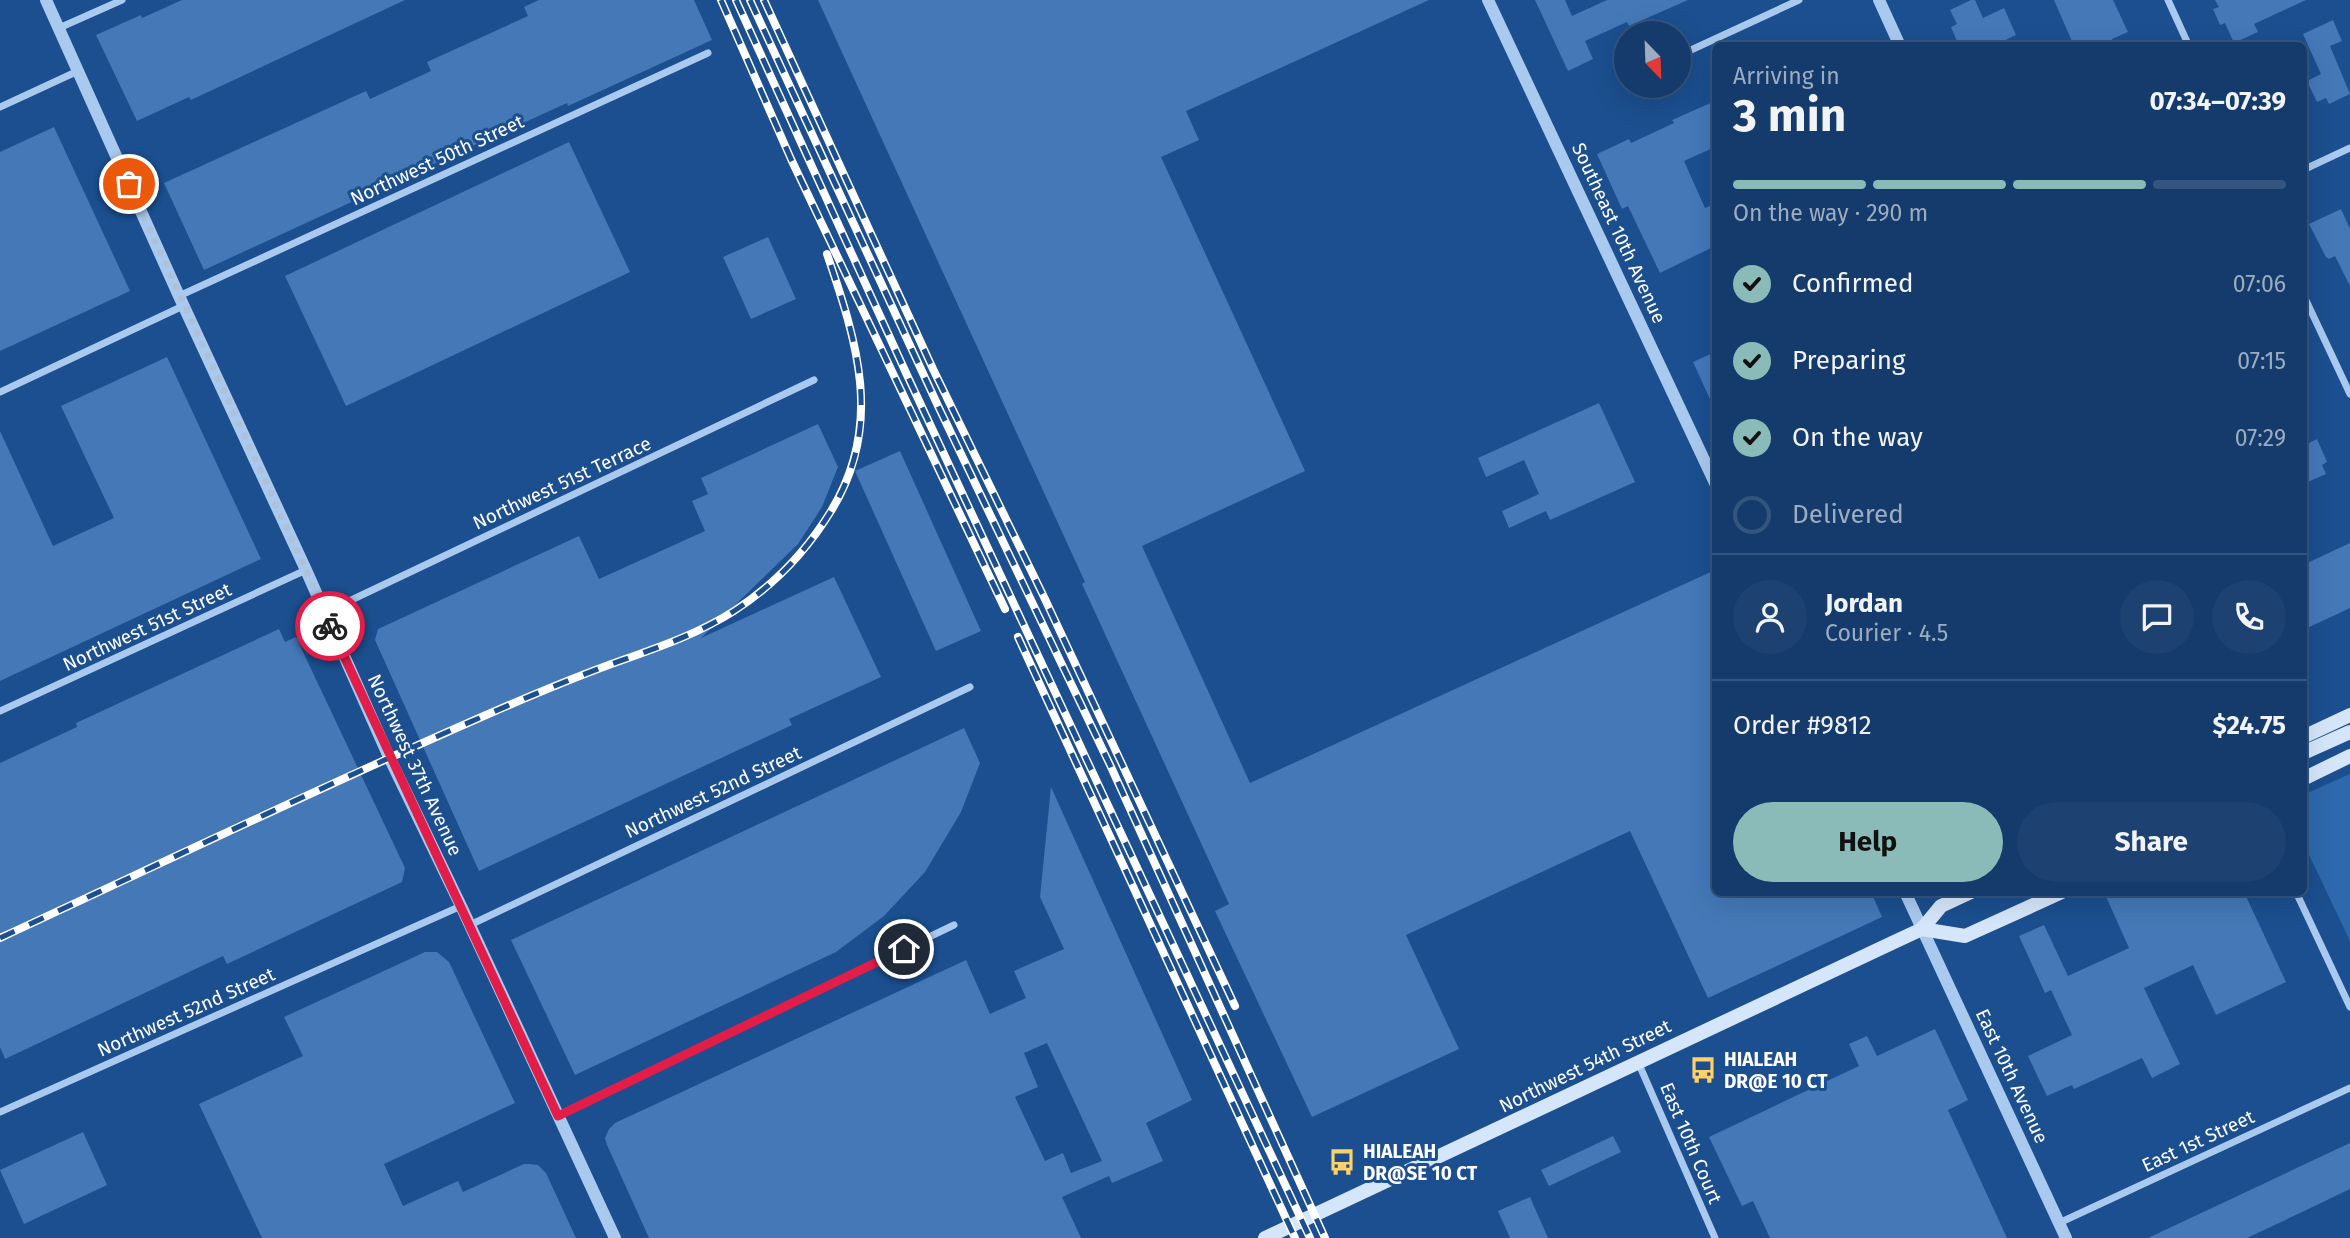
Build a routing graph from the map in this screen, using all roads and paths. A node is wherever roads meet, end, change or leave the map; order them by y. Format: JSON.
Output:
{"nodes":[{"id":1,"x":46,"y":0,"type":"edge"},
{"id":2,"x":122,"y":0,"type":"edge"},
{"id":3,"x":1488,"y":0,"type":"edge"},
{"id":4,"x":1799,"y":0,"type":"edge"},
{"id":5,"x":1879,"y":0,"type":"edge"},
{"id":6,"x":2168,"y":0,"type":"edge"},
{"id":7,"x":59,"y":28,"type":"junction"},
{"id":8,"x":1898,"y":42,"type":"edge"},
{"id":9,"x":2187,"y":42,"type":"edge"},
{"id":10,"x":1691,"y":50,"type":"edge"},
{"id":11,"x":708,"y":53,"type":"dead end"},
{"id":12,"x":78,"y":71,"type":"junction"},
{"id":13,"x":0,"y":107,"type":"edge"},
{"id":14,"x":2350,"y":148,"type":"edge"},
{"id":15,"x":2307,"y":168,"type":"edge"},
{"id":16,"x":181,"y":301,"type":"junction"},
{"id":17,"x":2307,"y":303,"type":"edge"},
{"id":18,"x":814,"y":380,"type":"dead end"},
{"id":19,"x":0,"y":392,"type":"edge"},
{"id":20,"x":2350,"y":394,"type":"edge"},
{"id":21,"x":1712,"y":477,"type":"edge"},
{"id":22,"x":306,"y":570,"type":"junction"},
{"id":23,"x":324,"y":613,"type":"junction"},
{"id":24,"x":970,"y":687,"type":"dead end"},
{"id":25,"x":0,"y":711,"type":"edge"},
{"id":26,"x":2350,"y":715,"type":"edge"},
{"id":27,"x":2350,"y":732,"type":"edge"},
{"id":28,"x":2307,"y":735,"type":"edge"},
{"id":29,"x":2307,"y":751,"type":"edge"},
{"id":30,"x":2350,"y":757,"type":"edge"},
{"id":31,"x":2307,"y":777,"type":"edge"},
{"id":32,"x":1907,"y":896,"type":"edge"},
{"id":33,"x":1962,"y":896,"type":"edge"},
{"id":34,"x":2053,"y":896,"type":"edge"},
{"id":35,"x":2298,"y":896,"type":"edge"},
{"id":36,"x":461,"y":906,"type":"junction"},
{"id":37,"x":470,"y":925,"type":"junction"},
{"id":38,"x":954,"y":925,"type":"dead end"},
{"id":39,"x":1922,"y":929,"type":"junction"},
{"id":40,"x":2350,"y":1007,"type":"edge"},
{"id":41,"x":1638,"y":1061,"type":"junction"},
{"id":42,"x":2350,"y":1088,"type":"edge"},
{"id":43,"x":0,"y":1112,"type":"edge"},
{"id":44,"x":558,"y":1116,"type":"junction"},
{"id":45,"x":2059,"y":1223,"type":"junction"},
{"id":46,"x":615,"y":1238,"type":"edge"},
{"id":47,"x":1265,"y":1238,"type":"edge"},
{"id":48,"x":1715,"y":1238,"type":"edge"},
{"id":49,"x":2066,"y":1238,"type":"edge"}],
"edges":[{"from":1,"to":7,"type":"street","name":"Northwest 37th Avenue"},
{"from":2,"to":7,"type":"street"},
{"from":3,"to":21,"type":"street","name":"Southeast 10th Avenue"},
{"from":4,"to":10,"type":"street"},
{"from":5,"to":8,"type":"street"},
{"from":6,"to":9,"type":"street"},
{"from":7,"to":12,"type":"street","name":"Northwest 37th Avenue"},
{"from":11,"to":16,"type":"street","name":"Northwest 50th Street"},
{"from":12,"to":13,"type":"street"},
{"from":12,"to":16,"type":"street","name":"Northwest 37th Avenue"},
{"from":14,"to":15,"type":"street"},
{"from":16,"to":19,"type":"street","name":"Northwest 50th Street"},
{"from":16,"to":22,"type":"street","name":"Northwest 37th Avenue"},
{"from":17,"to":20,"type":"street"},
{"from":18,"to":23,"type":"street","name":"Northwest 51st Terrace"},
{"from":22,"to":23,"type":"street","name":"Northwest 37th Avenue"},
{"from":22,"to":25,"type":"street","name":"Northwest 51st Street"},
{"from":23,"to":36,"type":"street","name":"Northwest 37th Avenue"},
{"from":24,"to":37,"type":"street","name":"Northwest 52nd Street"},
{"from":26,"to":28,"type":"main road"},
{"from":27,"to":29,"type":"main road"},
{"from":30,"to":31,"type":"main road"},
{"from":32,"to":39,"type":"street"},
{"from":33,"to":39,"type":"main road","name":"Northwest 54th Street"},
{"from":34,"to":39,"type":"main road"},
{"from":35,"to":40,"type":"street"},
{"from":36,"to":37,"type":"street","name":"Northwest 37th Avenue"},
{"from":36,"to":43,"type":"street","name":"Northwest 52nd Street"},
{"from":37,"to":44,"type":"street","name":"Northwest 37th Avenue"},
{"from":38,"to":44,"type":"street"},
{"from":39,"to":41,"type":"main road","name":"Northwest 54th Street"},
{"from":39,"to":45,"type":"street","name":"East 10th Avenue"},
{"from":41,"to":47,"type":"main road","name":"Northwest 54th Street"},
{"from":41,"to":48,"type":"street","name":"East 10th Court"},
{"from":42,"to":45,"type":"street","name":"East 1st Street"},
{"from":44,"to":46,"type":"street","name":"Northwest 37th Avenue"},
{"from":45,"to":49,"type":"street","name":"East 10th Avenue"}]}
